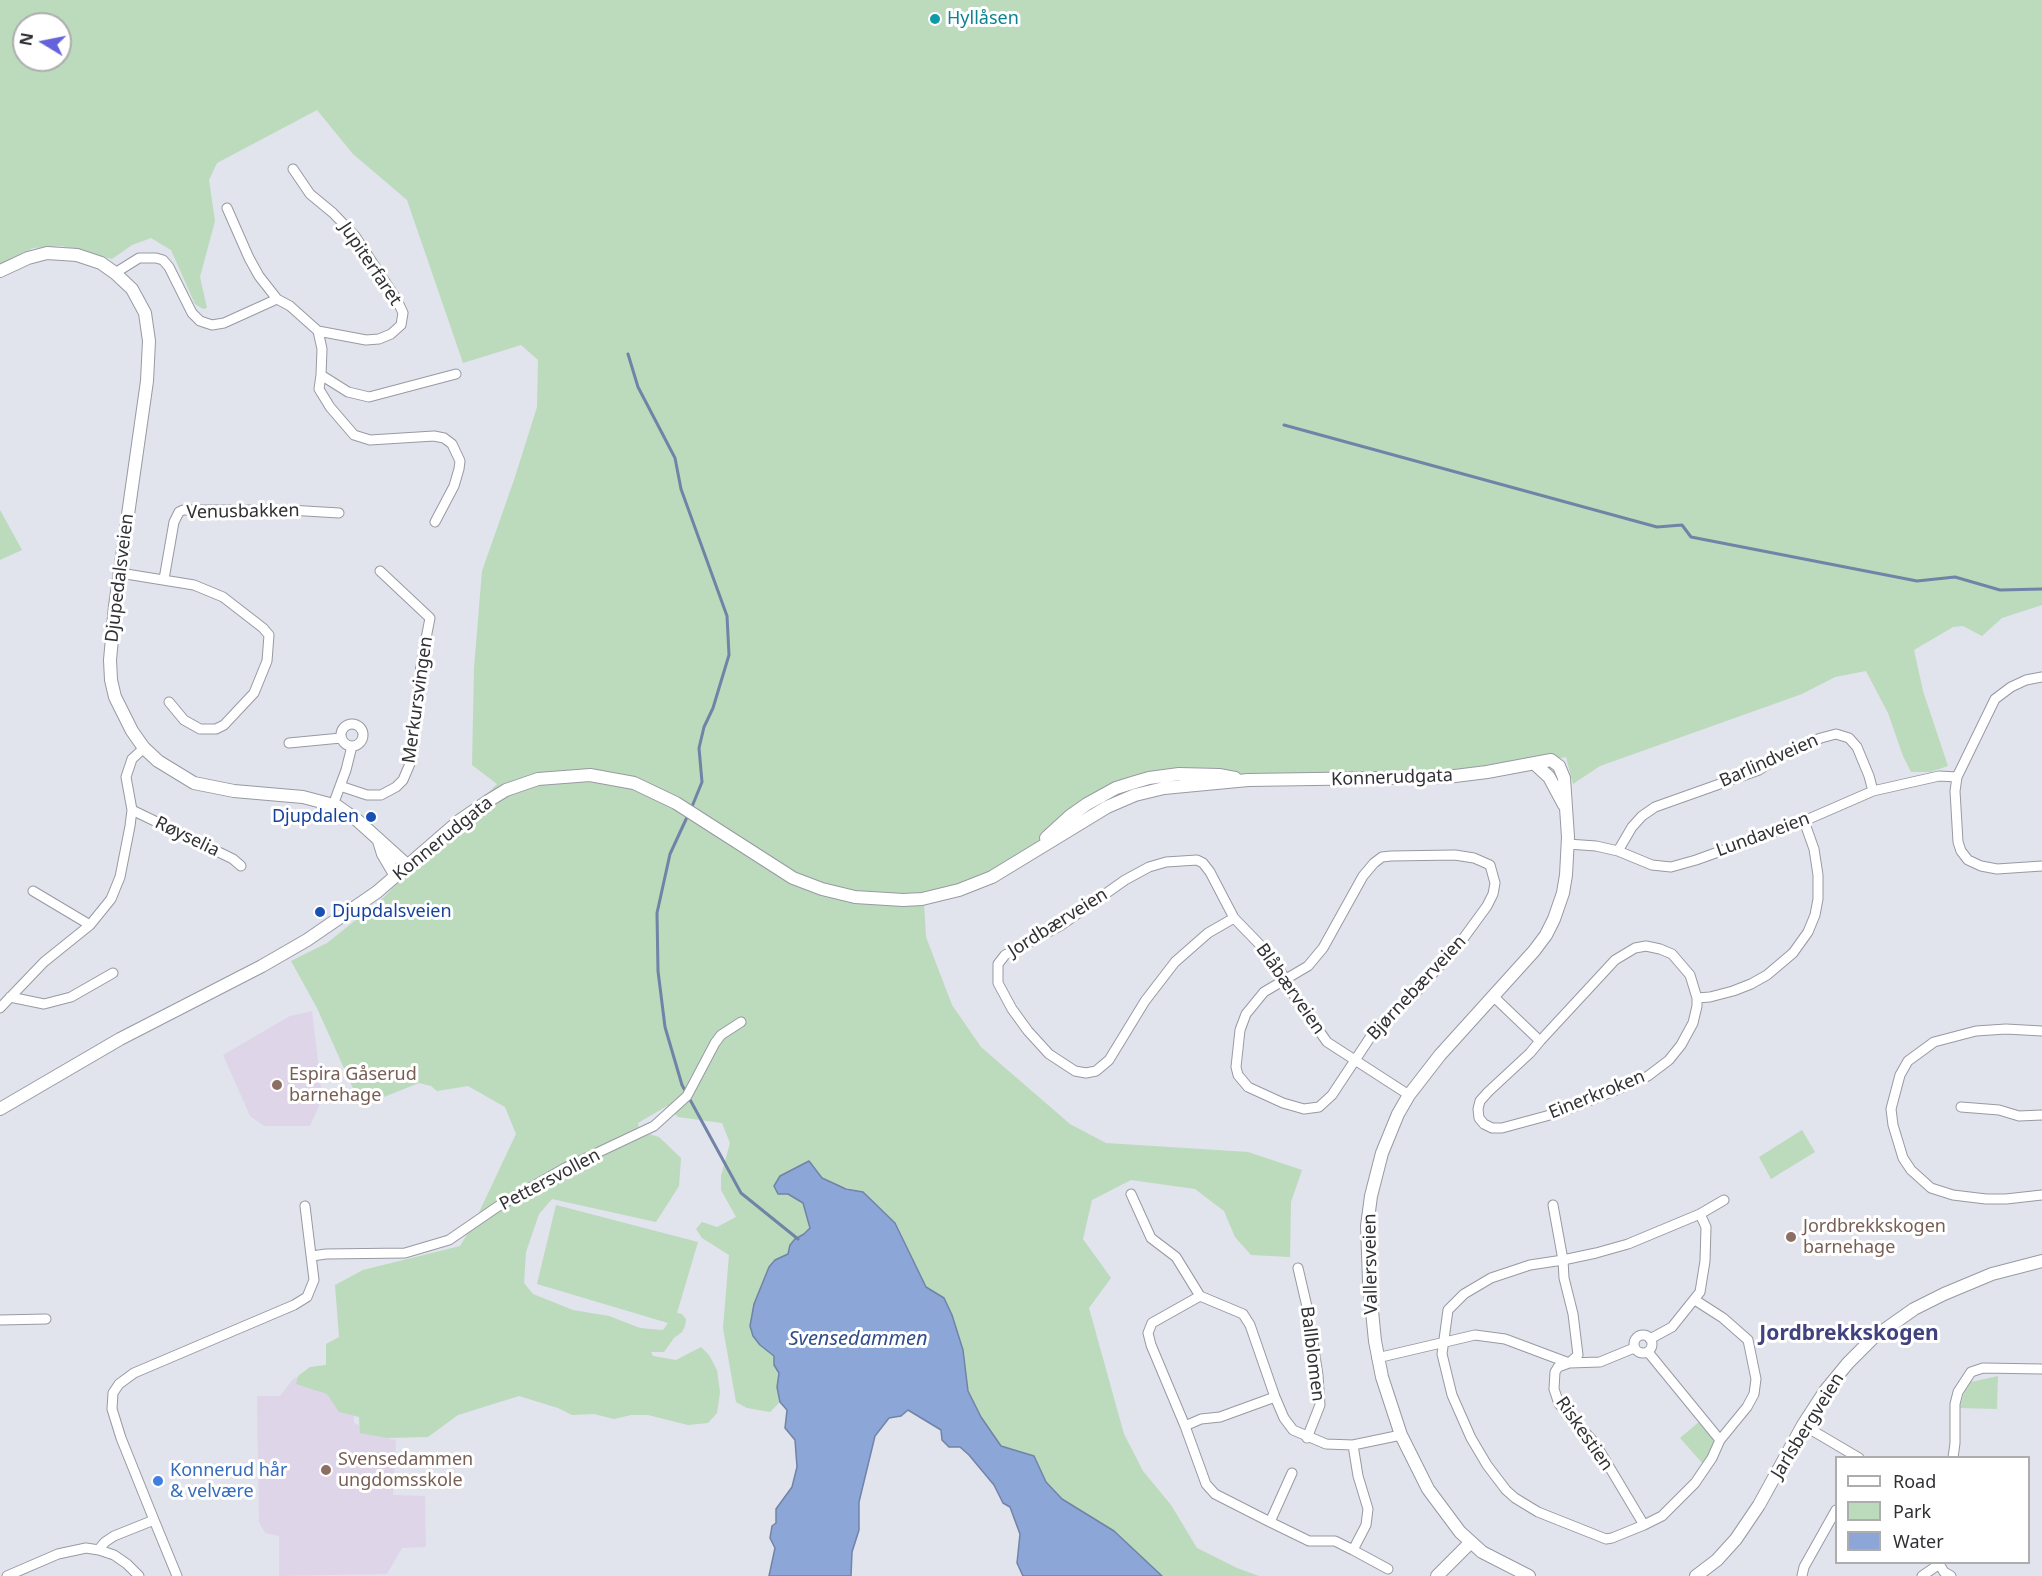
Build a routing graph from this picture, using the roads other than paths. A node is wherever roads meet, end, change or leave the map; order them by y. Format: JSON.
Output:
{"nodes":[{"id":1,"x":293,"y":169,"type":"dead end"},
{"id":2,"x":227,"y":208,"type":"dead end"},
{"id":3,"x":0,"y":271,"type":"edge"},
{"id":4,"x":115,"y":273,"type":"junction"},
{"id":5,"x":277,"y":299,"type":"junction"},
{"id":6,"x":318,"y":331,"type":"junction"},
{"id":7,"x":456,"y":374,"type":"dead end"},
{"id":8,"x":321,"y":375,"type":"junction"},
{"id":9,"x":339,"y":513,"type":"dead end"},
{"id":10,"x":435,"y":522,"type":"dead end"},
{"id":11,"x":380,"y":571,"type":"dead end"},
{"id":12,"x":120,"y":573,"type":"junction"},
{"id":13,"x":164,"y":579,"type":"junction"},
{"id":14,"x":2042,"y":676,"type":"edge"},
{"id":15,"x":169,"y":702,"type":"dead end"},
{"id":16,"x":341,"y":738,"type":"junction"},
{"id":17,"x":289,"y":743,"type":"dead end"},
{"id":18,"x":352,"y":746,"type":"junction"},
{"id":19,"x":144,"y":748,"type":"junction"},
{"id":20,"x":1957,"y":777,"type":"junction"},
{"id":21,"x":340,"y":786,"type":"junction"},
{"id":22,"x":1873,"y":792,"type":"junction"},
{"id":23,"x":333,"y":805,"type":"junction"},
{"id":24,"x":1565,"y":806,"type":"joint"},
{"id":25,"x":132,"y":810,"type":"junction"},
{"id":26,"x":1804,"y":821,"type":"junction"},
{"id":27,"x":379,"y":841,"type":"junction"},
{"id":28,"x":1568,"y":844,"type":"junction"},
{"id":29,"x":1618,"y":850,"type":"junction"},
{"id":30,"x":241,"y":866,"type":"dead end"},
{"id":31,"x":408,"y":866,"type":"junction"},
{"id":32,"x":2042,"y":866,"type":"edge"},
{"id":33,"x":396,"y":876,"type":"junction"},
{"id":34,"x":33,"y":891,"type":"dead end"},
{"id":35,"x":1234,"y":918,"type":"junction"},
{"id":36,"x":90,"y":925,"type":"junction"},
{"id":37,"x":113,"y":973,"type":"dead end"},
{"id":38,"x":1286,"y":980,"type":"junction"},
{"id":39,"x":10,"y":997,"type":"junction"},
{"id":40,"x":1494,"y":997,"type":"junction"},
{"id":41,"x":1697,"y":998,"type":"junction"},
{"id":42,"x":0,"y":1008,"type":"edge"},
{"id":43,"x":741,"y":1022,"type":"dead end"},
{"id":44,"x":2042,"y":1031,"type":"edge"},
{"id":45,"x":1540,"y":1041,"type":"junction"},
{"id":46,"x":1354,"y":1060,"type":"junction"},
{"id":47,"x":45,"y":1084,"type":"junction"},
{"id":48,"x":1409,"y":1095,"type":"junction"},
{"id":49,"x":1961,"y":1107,"type":"dead end"},
{"id":50,"x":0,"y":1109,"type":"edge"},
{"id":51,"x":2042,"y":1115,"type":"edge"},
{"id":52,"x":0,"y":1118,"type":"edge"},
{"id":53,"x":1131,"y":1194,"type":"dead end"},
{"id":54,"x":2042,"y":1196,"type":"edge"},
{"id":55,"x":1724,"y":1200,"type":"dead end"},
{"id":56,"x":1553,"y":1205,"type":"dead end"},
{"id":57,"x":305,"y":1206,"type":"dead end"},
{"id":58,"x":1700,"y":1214,"type":"junction"},
{"id":59,"x":312,"y":1256,"type":"junction"},
{"id":60,"x":1563,"y":1260,"type":"junction"},
{"id":61,"x":2042,"y":1261,"type":"edge"},
{"id":62,"x":1299,"y":1269,"type":"dead end"},
{"id":63,"x":1200,"y":1296,"type":"junction"},
{"id":64,"x":1695,"y":1300,"type":"junction"},
{"id":65,"x":46,"y":1319,"type":"dead end"},
{"id":66,"x":0,"y":1320,"type":"edge"},
{"id":67,"x":1650,"y":1339,"type":"junction"},
{"id":68,"x":1443,"y":1342,"type":"junction"},
{"id":69,"x":1634,"y":1348,"type":"junction"},
{"id":70,"x":1648,"y":1352,"type":"junction"},
{"id":71,"x":1377,"y":1358,"type":"junction"},
{"id":72,"x":1569,"y":1364,"type":"junction"},
{"id":73,"x":2042,"y":1369,"type":"edge"},
{"id":74,"x":1275,"y":1397,"type":"junction"},
{"id":75,"x":1803,"y":1425,"type":"junction"},
{"id":76,"x":1185,"y":1426,"type":"junction"},
{"id":77,"x":1401,"y":1435,"type":"junction"},
{"id":78,"x":1307,"y":1437,"type":"junction"},
{"id":79,"x":1720,"y":1440,"type":"junction"},
{"id":80,"x":1353,"y":1445,"type":"junction"},
{"id":81,"x":1855,"y":1456,"type":"edge"},
{"id":82,"x":1953,"y":1456,"type":"edge"},
{"id":83,"x":1292,"y":1473,"type":"dead end"},
{"id":84,"x":1835,"y":1512,"type":"edge"},
{"id":85,"x":154,"y":1520,"type":"junction"},
{"id":86,"x":1270,"y":1522,"type":"junction"},
{"id":87,"x":1644,"y":1525,"type":"junction"},
{"id":88,"x":1470,"y":1543,"type":"junction"},
{"id":89,"x":99,"y":1550,"type":"junction"},
{"id":90,"x":1353,"y":1550,"type":"junction"},
{"id":91,"x":1938,"y":1564,"type":"edge"},
{"id":92,"x":1388,"y":1569,"type":"dead end"},
{"id":93,"x":7,"y":1576,"type":"edge"},
{"id":94,"x":139,"y":1576,"type":"edge"},
{"id":95,"x":177,"y":1576,"type":"edge"},
{"id":96,"x":1437,"y":1576,"type":"edge"},
{"id":97,"x":1529,"y":1576,"type":"edge"},
{"id":98,"x":1696,"y":1576,"type":"edge"},
{"id":99,"x":1802,"y":1576,"type":"edge"},
{"id":100,"x":1922,"y":1576,"type":"edge"},
{"id":101,"x":1951,"y":1576,"type":"edge"}],
"edges":[{"from":1,"to":6,"type":"street","name":"Jupiterfaret"},
{"from":2,"to":5,"type":"street"},
{"from":3,"to":4,"type":"main road","name":"Djupedalsveien"},
{"from":4,"to":5,"type":"street"},
{"from":4,"to":12,"type":"main road","name":"Djupedalsveien"},
{"from":5,"to":6,"type":"street"},
{"from":6,"to":8,"type":"street"},
{"from":7,"to":8,"type":"street"},
{"from":8,"to":10,"type":"street"},
{"from":9,"to":13,"type":"street","name":"Venusbakken"},
{"from":11,"to":21,"type":"street","name":"Merkursvingen"},
{"from":12,"to":13,"type":"street"},
{"from":12,"to":19,"type":"main road","name":"Djupedalsveien"},
{"from":13,"to":15,"type":"street"},
{"from":14,"to":20,"type":"street"},
{"from":16,"to":17,"type":"street"},
{"from":16,"to":18,"type":"street"},
{"from":16,"to":18,"type":"street"},
{"from":18,"to":21,"type":"street"},
{"from":19,"to":23,"type":"main road","name":"Djupedalsveien"},
{"from":19,"to":25,"type":"street"},
{"from":20,"to":22,"type":"street","name":"Lundaveien"},
{"from":20,"to":32,"type":"street"},
{"from":21,"to":23,"type":"street"},
{"from":22,"to":26,"type":"street","name":"Lundaveien"},
{"from":22,"to":29,"type":"street","name":"Barlindveien"},
{"from":23,"to":27,"type":"main road","name":"Djupedalsveien"},
{"from":24,"to":28,"type":"main road","name":"Vallersveien"},
{"from":24,"to":31,"type":"main road","name":"Konnerudgata"},
{"from":25,"to":30,"type":"street","name":"Røyselia"},
{"from":25,"to":36,"type":"street"},
{"from":26,"to":29,"type":"street","name":"Lundaveien"},
{"from":26,"to":41,"type":"street"},
{"from":27,"to":31,"type":"main road","name":"Djupedalsveien"},
{"from":27,"to":33,"type":"main road","name":"Djupedalsveien"},
{"from":28,"to":29,"type":"street","name":"Lundaveien"},
{"from":28,"to":40,"type":"main road","name":"Vallersveien"},
{"from":31,"to":33,"type":"main road","name":"Konnerudgata"},
{"from":33,"to":47,"type":"main road","name":"Konnerudgata"},
{"from":34,"to":36,"type":"street"},
{"from":35,"to":35,"type":"street","name":"Jordbærveien"},
{"from":35,"to":38,"type":"street","name":"Blåbærveien"},
{"from":36,"to":39,"type":"street"},
{"from":37,"to":39,"type":"street"},
{"from":38,"to":46,"type":"street","name":"Blåbærveien"},
{"from":38,"to":46,"type":"street"},
{"from":38,"to":46,"type":"street","name":"Bjørnebærveien"},
{"from":39,"to":42,"type":"street"},
{"from":40,"to":45,"type":"street"},
{"from":40,"to":48,"type":"main road","name":"Vallersveien"},
{"from":41,"to":45,"type":"street","name":"Einerkroken"},
{"from":41,"to":45,"type":"street","name":"Einerkroken"},
{"from":43,"to":59,"type":"street","name":"Pettersvollen"},
{"from":44,"to":54,"type":"street"},
{"from":46,"to":48,"type":"street","name":"Blåbærveien"},
{"from":47,"to":50,"type":"main road","name":"Konnerudgata"},
{"from":47,"to":52,"type":"main road","name":"Konnerudgata"},
{"from":48,"to":71,"type":"main road","name":"Vallersveien"},
{"from":49,"to":51,"type":"street"},
{"from":53,"to":63,"type":"street"},
{"from":55,"to":58,"type":"street"},
{"from":56,"to":60,"type":"street"},
{"from":57,"to":59,"type":"street"},
{"from":58,"to":60,"type":"street"},
{"from":58,"to":64,"type":"street"},
{"from":59,"to":85,"type":"street"},
{"from":60,"to":68,"type":"street"},
{"from":60,"to":72,"type":"street","name":"Riskestien"},
{"from":61,"to":75,"type":"main road","name":"Jarlsbergveien"},
{"from":62,"to":78,"type":"street","name":"Ballblomen"},
{"from":63,"to":74,"type":"street"},
{"from":63,"to":76,"type":"street"},
{"from":64,"to":67,"type":"street"},
{"from":64,"to":79,"type":"street"},
{"from":65,"to":66,"type":"street"},
{"from":67,"to":69,"type":"street"},
{"from":67,"to":70,"type":"street"},
{"from":68,"to":71,"type":"street"},
{"from":68,"to":72,"type":"street"},
{"from":68,"to":87,"type":"street"},
{"from":69,"to":70,"type":"street"},
{"from":69,"to":72,"type":"street"},
{"from":70,"to":79,"type":"street"},
{"from":71,"to":77,"type":"main road","name":"Vallersveien"},
{"from":72,"to":87,"type":"street","name":"Riskestien"},
{"from":73,"to":82,"type":"street"},
{"from":74,"to":76,"type":"street"},
{"from":74,"to":78,"type":"street"},
{"from":75,"to":81,"type":"street"},
{"from":75,"to":98,"type":"main road","name":"Jarlsbergveien"},
{"from":76,"to":86,"type":"street"},
{"from":77,"to":80,"type":"street"},
{"from":77,"to":88,"type":"main road","name":"Vallersveien"},
{"from":78,"to":80,"type":"street"},
{"from":79,"to":87,"type":"street"},
{"from":80,"to":90,"type":"street"},
{"from":83,"to":86,"type":"street"},
{"from":84,"to":99,"type":"street"},
{"from":85,"to":89,"type":"street"},
{"from":85,"to":95,"type":"street"},
{"from":86,"to":90,"type":"street"},
{"from":88,"to":96,"type":"main road"},
{"from":88,"to":97,"type":"main road"},
{"from":89,"to":93,"type":"street"},
{"from":89,"to":94,"type":"street"},
{"from":90,"to":92,"type":"street"},
{"from":91,"to":100,"type":"street"},
{"from":91,"to":101,"type":"street"}]}
